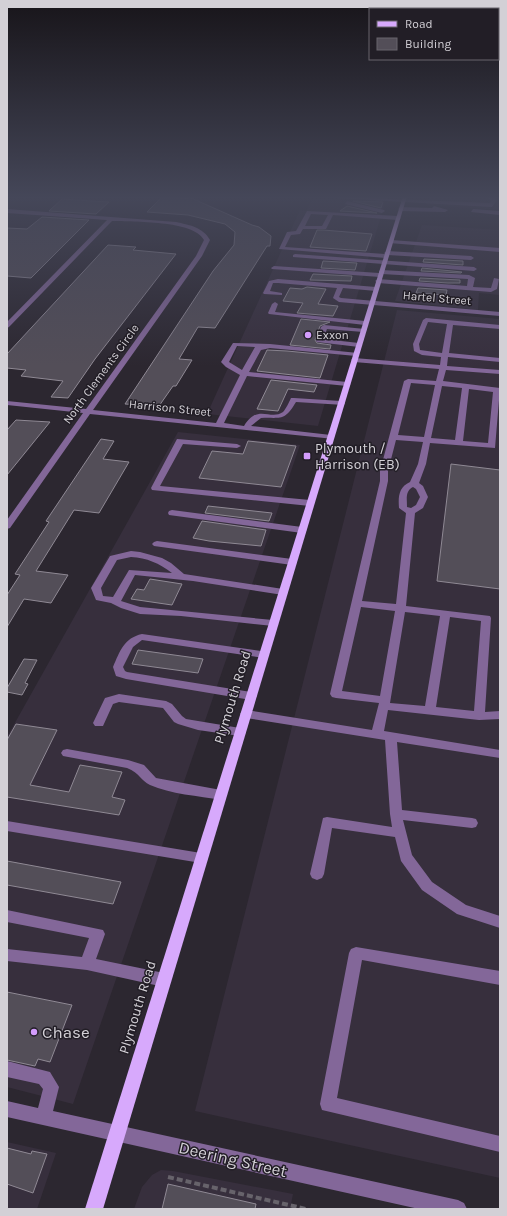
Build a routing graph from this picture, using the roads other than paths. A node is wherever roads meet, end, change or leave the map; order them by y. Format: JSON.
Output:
{"nodes":[{"id":1,"x":79,"y":253,"type":"edge"},
{"id":2,"x":200,"y":253,"type":"edge"},
{"id":3,"x":336,"y":253,"type":"edge"},
{"id":4,"x":387,"y":253,"type":"edge"},
{"id":5,"x":294,"y":256,"type":"dead end"},
{"id":6,"x":386,"y":257,"type":"junction"},
{"id":7,"x":471,"y":258,"type":"dead end"},
{"id":8,"x":274,"y":268,"type":"dead end"},
{"id":9,"x":474,"y":269,"type":"dead end"},
{"id":10,"x":380,"y":276,"type":"junction"},
{"id":11,"x":496,"y":279,"type":"dead end"},
{"id":12,"x":341,"y":286,"type":"junction"},
{"id":13,"x":470,"y":288,"type":"junction"},
{"id":14,"x":376,"y":289,"type":"junction"},
{"id":15,"x":280,"y":294,"type":"dead end"},
{"id":16,"x":372,"y":303,"type":"junction"},
{"id":17,"x":276,"y":304,"type":"dead end"},
{"id":18,"x":500,"y":314,"type":"edge"},
{"id":19,"x":365,"y":323,"type":"junction"},
{"id":20,"x":450,"y":323,"type":"junction"},
{"id":21,"x":7,"y":326,"type":"edge"},
{"id":22,"x":500,"y":327,"type":"edge"},
{"id":23,"x":363,"y":330,"type":"junction"},
{"id":24,"x":359,"y":345,"type":"junction"},
{"id":25,"x":264,"y":346,"type":"junction"},
{"id":26,"x":446,"y":354,"type":"junction"},
{"id":27,"x":355,"y":357,"type":"junction"},
{"id":28,"x":500,"y":360,"type":"edge"},
{"id":29,"x":443,"y":368,"type":"junction"},
{"id":30,"x":500,"y":372,"type":"edge"},
{"id":31,"x":244,"y":374,"type":"junction"},
{"id":32,"x":439,"y":383,"type":"junction"},
{"id":33,"x":347,"y":384,"type":"junction"},
{"id":34,"x":466,"y":387,"type":"junction"},
{"id":35,"x":499,"y":390,"type":"edge"},
{"id":36,"x":7,"y":403,"type":"edge"},
{"id":37,"x":341,"y":403,"type":"junction"},
{"id":38,"x":88,"y":412,"type":"junction"},
{"id":39,"x":219,"y":425,"type":"junction"},
{"id":40,"x":246,"y":428,"type":"junction"},
{"id":41,"x":331,"y":437,"type":"junction"},
{"id":42,"x":393,"y":437,"type":"junction"},
{"id":43,"x":427,"y":440,"type":"junction"},
{"id":44,"x":459,"y":443,"type":"junction"},
{"id":45,"x":237,"y":446,"type":"dead end"},
{"id":46,"x":414,"y":484,"type":"junction"},
{"id":47,"x":310,"y":503,"type":"junction"},
{"id":48,"x":411,"y":512,"type":"junction"},
{"id":49,"x":172,"y":513,"type":"dead end"},
{"id":50,"x":7,"y":526,"type":"edge"},
{"id":51,"x":302,"y":530,"type":"junction"},
{"id":52,"x":157,"y":544,"type":"dead end"},
{"id":53,"x":292,"y":562,"type":"junction"},
{"id":54,"x":181,"y":577,"type":"junction"},
{"id":55,"x":283,"y":592,"type":"junction"},
{"id":56,"x":116,"y":601,"type":"junction"},
{"id":57,"x":356,"y":603,"type":"junction"},
{"id":58,"x":401,"y":610,"type":"junction"},
{"id":59,"x":445,"y":614,"type":"junction"},
{"id":60,"x":273,"y":623,"type":"junction"},
{"id":61,"x":264,"y":654,"type":"junction"},
{"id":62,"x":251,"y":696,"type":"junction"},
{"id":63,"x":384,"y":703,"type":"junction"},
{"id":64,"x":430,"y":711,"type":"junction"},
{"id":65,"x":246,"y":714,"type":"junction"},
{"id":66,"x":500,"y":715,"type":"edge"},
{"id":67,"x":479,"y":716,"type":"junction"},
{"id":68,"x":99,"y":723,"type":"dead end"},
{"id":69,"x":240,"y":732,"type":"junction"},
{"id":70,"x":378,"y":735,"type":"junction"},
{"id":71,"x":391,"y":737,"type":"junction"},
{"id":72,"x":67,"y":753,"type":"dead end"},
{"id":73,"x":500,"y":754,"type":"edge"},
{"id":74,"x":221,"y":794,"type":"junction"},
{"id":75,"x":396,"y":814,"type":"junction"},
{"id":76,"x":472,"y":823,"type":"dead end"},
{"id":77,"x":7,"y":826,"type":"edge"},
{"id":78,"x":400,"y":832,"type":"junction"},
{"id":79,"x":201,"y":858,"type":"junction"},
{"id":80,"x":317,"y":874,"type":"dead end"},
{"id":81,"x":7,"y":916,"type":"edge"},
{"id":82,"x":500,"y":922,"type":"edge"},
{"id":83,"x":7,"y":955,"type":"edge"},
{"id":84,"x":87,"y":964,"type":"junction"},
{"id":85,"x":500,"y":978,"type":"edge"},
{"id":86,"x":164,"y":980,"type":"junction"},
{"id":87,"x":7,"y":1069,"type":"edge"},
{"id":88,"x":7,"y":1109,"type":"edge"},
{"id":89,"x":44,"y":1117,"type":"junction"},
{"id":90,"x":117,"y":1133,"type":"junction"},
{"id":91,"x":500,"y":1144,"type":"edge"},
{"id":92,"x":94,"y":1209,"type":"edge"},
{"id":93,"x":458,"y":1209,"type":"edge"}],
"edges":[{"from":1,"to":21,"type":"street"},
{"from":2,"to":38,"type":"street","name":"North Clements Circle"},
{"from":3,"to":6,"type":"street"},
{"from":4,"to":6,"type":"main road","name":"Plymouth Road"},
{"from":5,"to":6,"type":"street"},
{"from":6,"to":7,"type":"street"},
{"from":6,"to":9,"type":"street"},
{"from":6,"to":10,"type":"main road","name":"Plymouth Road"},
{"from":8,"to":10,"type":"street"},
{"from":10,"to":13,"type":"street"},
{"from":10,"to":13,"type":"street"},
{"from":10,"to":14,"type":"main road","name":"Plymouth Road"},
{"from":11,"to":13,"type":"street"},
{"from":12,"to":14,"type":"street"},
{"from":12,"to":15,"type":"street"},
{"from":12,"to":16,"type":"street","name":"Hartel Street"},
{"from":14,"to":16,"type":"main road","name":"Plymouth Road"},
{"from":16,"to":18,"type":"street","name":"Hartel Street"},
{"from":16,"to":19,"type":"main road","name":"Plymouth Road"},
{"from":17,"to":19,"type":"street"},
{"from":19,"to":23,"type":"main road","name":"Plymouth Road"},
{"from":20,"to":22,"type":"street"},
{"from":20,"to":26,"type":"street"},
{"from":20,"to":26,"type":"street"},
{"from":23,"to":24,"type":"main road","name":"Plymouth Road"},
{"from":23,"to":24,"type":"street"},
{"from":24,"to":27,"type":"main road","name":"Plymouth Road"},
{"from":25,"to":27,"type":"street"},
{"from":25,"to":31,"type":"street"},
{"from":25,"to":31,"type":"street"},
{"from":26,"to":28,"type":"street"},
{"from":26,"to":29,"type":"street"},
{"from":27,"to":29,"type":"street"},
{"from":27,"to":33,"type":"main road","name":"Plymouth Road"},
{"from":29,"to":30,"type":"street"},
{"from":29,"to":32,"type":"street"},
{"from":31,"to":33,"type":"street"},
{"from":31,"to":39,"type":"street"},
{"from":32,"to":34,"type":"street"},
{"from":32,"to":42,"type":"street"},
{"from":32,"to":43,"type":"street"},
{"from":33,"to":37,"type":"main road","name":"Plymouth Road"},
{"from":34,"to":35,"type":"street"},
{"from":34,"to":44,"type":"street"},
{"from":35,"to":44,"type":"street"},
{"from":36,"to":38,"type":"street","name":"Harrison Street"},
{"from":37,"to":40,"type":"street"},
{"from":37,"to":41,"type":"main road","name":"Plymouth Road"},
{"from":38,"to":39,"type":"street","name":"Harrison Street"},
{"from":38,"to":50,"type":"street","name":"North Clements Circle"},
{"from":39,"to":40,"type":"street","name":"Harrison Street"},
{"from":40,"to":41,"type":"street","name":"Harrison Street"},
{"from":41,"to":47,"type":"main road","name":"Plymouth Road"},
{"from":42,"to":43,"type":"street"},
{"from":42,"to":57,"type":"street"},
{"from":43,"to":44,"type":"street"},
{"from":43,"to":46,"type":"street"},
{"from":45,"to":47,"type":"street"},
{"from":46,"to":48,"type":"street"},
{"from":46,"to":48,"type":"street"},
{"from":47,"to":51,"type":"main road","name":"Plymouth Road"},
{"from":48,"to":58,"type":"street"},
{"from":49,"to":51,"type":"street"},
{"from":51,"to":53,"type":"main road","name":"Plymouth Road"},
{"from":52,"to":53,"type":"street"},
{"from":53,"to":55,"type":"main road","name":"Plymouth Road"},
{"from":54,"to":55,"type":"street"},
{"from":54,"to":56,"type":"street"},
{"from":54,"to":56,"type":"street"},
{"from":55,"to":60,"type":"main road","name":"Plymouth Road"},
{"from":56,"to":60,"type":"street"},
{"from":57,"to":58,"type":"street"},
{"from":57,"to":63,"type":"street"},
{"from":58,"to":59,"type":"street"},
{"from":58,"to":63,"type":"street"},
{"from":59,"to":64,"type":"street"},
{"from":59,"to":67,"type":"street"},
{"from":60,"to":61,"type":"main road","name":"Plymouth Road"},
{"from":61,"to":62,"type":"main road","name":"Plymouth Road"},
{"from":61,"to":62,"type":"street"},
{"from":62,"to":65,"type":"main road","name":"Plymouth Road"},
{"from":63,"to":64,"type":"street"},
{"from":63,"to":70,"type":"street"},
{"from":64,"to":67,"type":"street"},
{"from":65,"to":69,"type":"main road","name":"Plymouth Road"},
{"from":65,"to":70,"type":"street"},
{"from":66,"to":67,"type":"street"},
{"from":68,"to":69,"type":"street"},
{"from":69,"to":74,"type":"main road","name":"Plymouth Road"},
{"from":70,"to":71,"type":"street"},
{"from":71,"to":73,"type":"street"},
{"from":71,"to":75,"type":"street"},
{"from":72,"to":74,"type":"street"},
{"from":74,"to":79,"type":"main road","name":"Plymouth Road"},
{"from":75,"to":76,"type":"street"},
{"from":75,"to":78,"type":"street"},
{"from":77,"to":79,"type":"street"},
{"from":78,"to":80,"type":"street"},
{"from":78,"to":82,"type":"street"},
{"from":79,"to":86,"type":"main road","name":"Plymouth Road"},
{"from":81,"to":84,"type":"street"},
{"from":83,"to":84,"type":"street"},
{"from":84,"to":86,"type":"street"},
{"from":85,"to":91,"type":"street"},
{"from":86,"to":90,"type":"main road","name":"Plymouth Road"},
{"from":87,"to":89,"type":"street"},
{"from":88,"to":89,"type":"street","name":"Deering Street"},
{"from":89,"to":90,"type":"street","name":"Deering Street"},
{"from":90,"to":92,"type":"main road","name":"Plymouth Road"},
{"from":90,"to":93,"type":"street","name":"Deering Street"}]}
